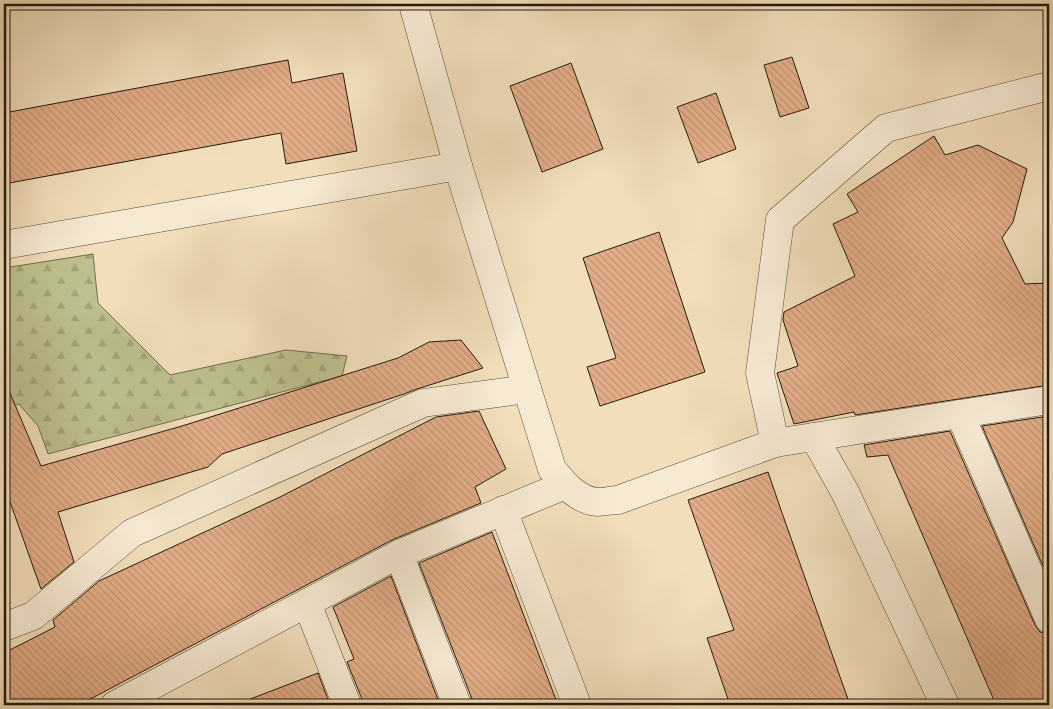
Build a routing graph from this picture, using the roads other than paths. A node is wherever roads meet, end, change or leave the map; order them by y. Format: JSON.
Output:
{"nodes":[{"id":1,"x":413,"y":4,"type":"edge"},
{"id":2,"x":1049,"y":86,"type":"edge"},
{"id":3,"x":458,"y":166,"type":"junction"},
{"id":4,"x":4,"y":246,"type":"edge"},
{"id":5,"x":527,"y":389,"type":"junction"},
{"id":6,"x":1049,"y":400,"type":"edge"},
{"id":7,"x":960,"y":414,"type":"junction"},
{"id":8,"x":814,"y":437,"type":"junction"},
{"id":9,"x":775,"y":443,"type":"junction"},
{"id":10,"x":565,"y":484,"type":"junction"},
{"id":11,"x":503,"y":510,"type":"junction"},
{"id":12,"x":400,"y":554,"type":"junction"},
{"id":13,"x":307,"y":603,"type":"junction"},
{"id":14,"x":1049,"y":619,"type":"edge"},
{"id":15,"x":4,"y":627,"type":"edge"},
{"id":16,"x":115,"y":705,"type":"edge"},
{"id":17,"x":348,"y":705,"type":"edge"},
{"id":18,"x":458,"y":705,"type":"edge"},
{"id":19,"x":577,"y":705,"type":"edge"},
{"id":20,"x":945,"y":705,"type":"edge"}],
"edges":[{"from":1,"to":3,"type":"lane"},
{"from":2,"to":9,"type":"lane"},
{"from":3,"to":4,"type":"lane"},
{"from":3,"to":5,"type":"lane"},
{"from":5,"to":10,"type":"lane"},
{"from":5,"to":15,"type":"lane"},
{"from":6,"to":7,"type":"lane"},
{"from":7,"to":8,"type":"lane"},
{"from":7,"to":14,"type":"lane"},
{"from":8,"to":9,"type":"lane"},
{"from":8,"to":20,"type":"lane"},
{"from":9,"to":10,"type":"lane"},
{"from":10,"to":11,"type":"lane"},
{"from":11,"to":12,"type":"lane"},
{"from":11,"to":19,"type":"lane"},
{"from":12,"to":13,"type":"lane"},
{"from":12,"to":18,"type":"lane"},
{"from":13,"to":16,"type":"lane"},
{"from":13,"to":17,"type":"lane"}]}
